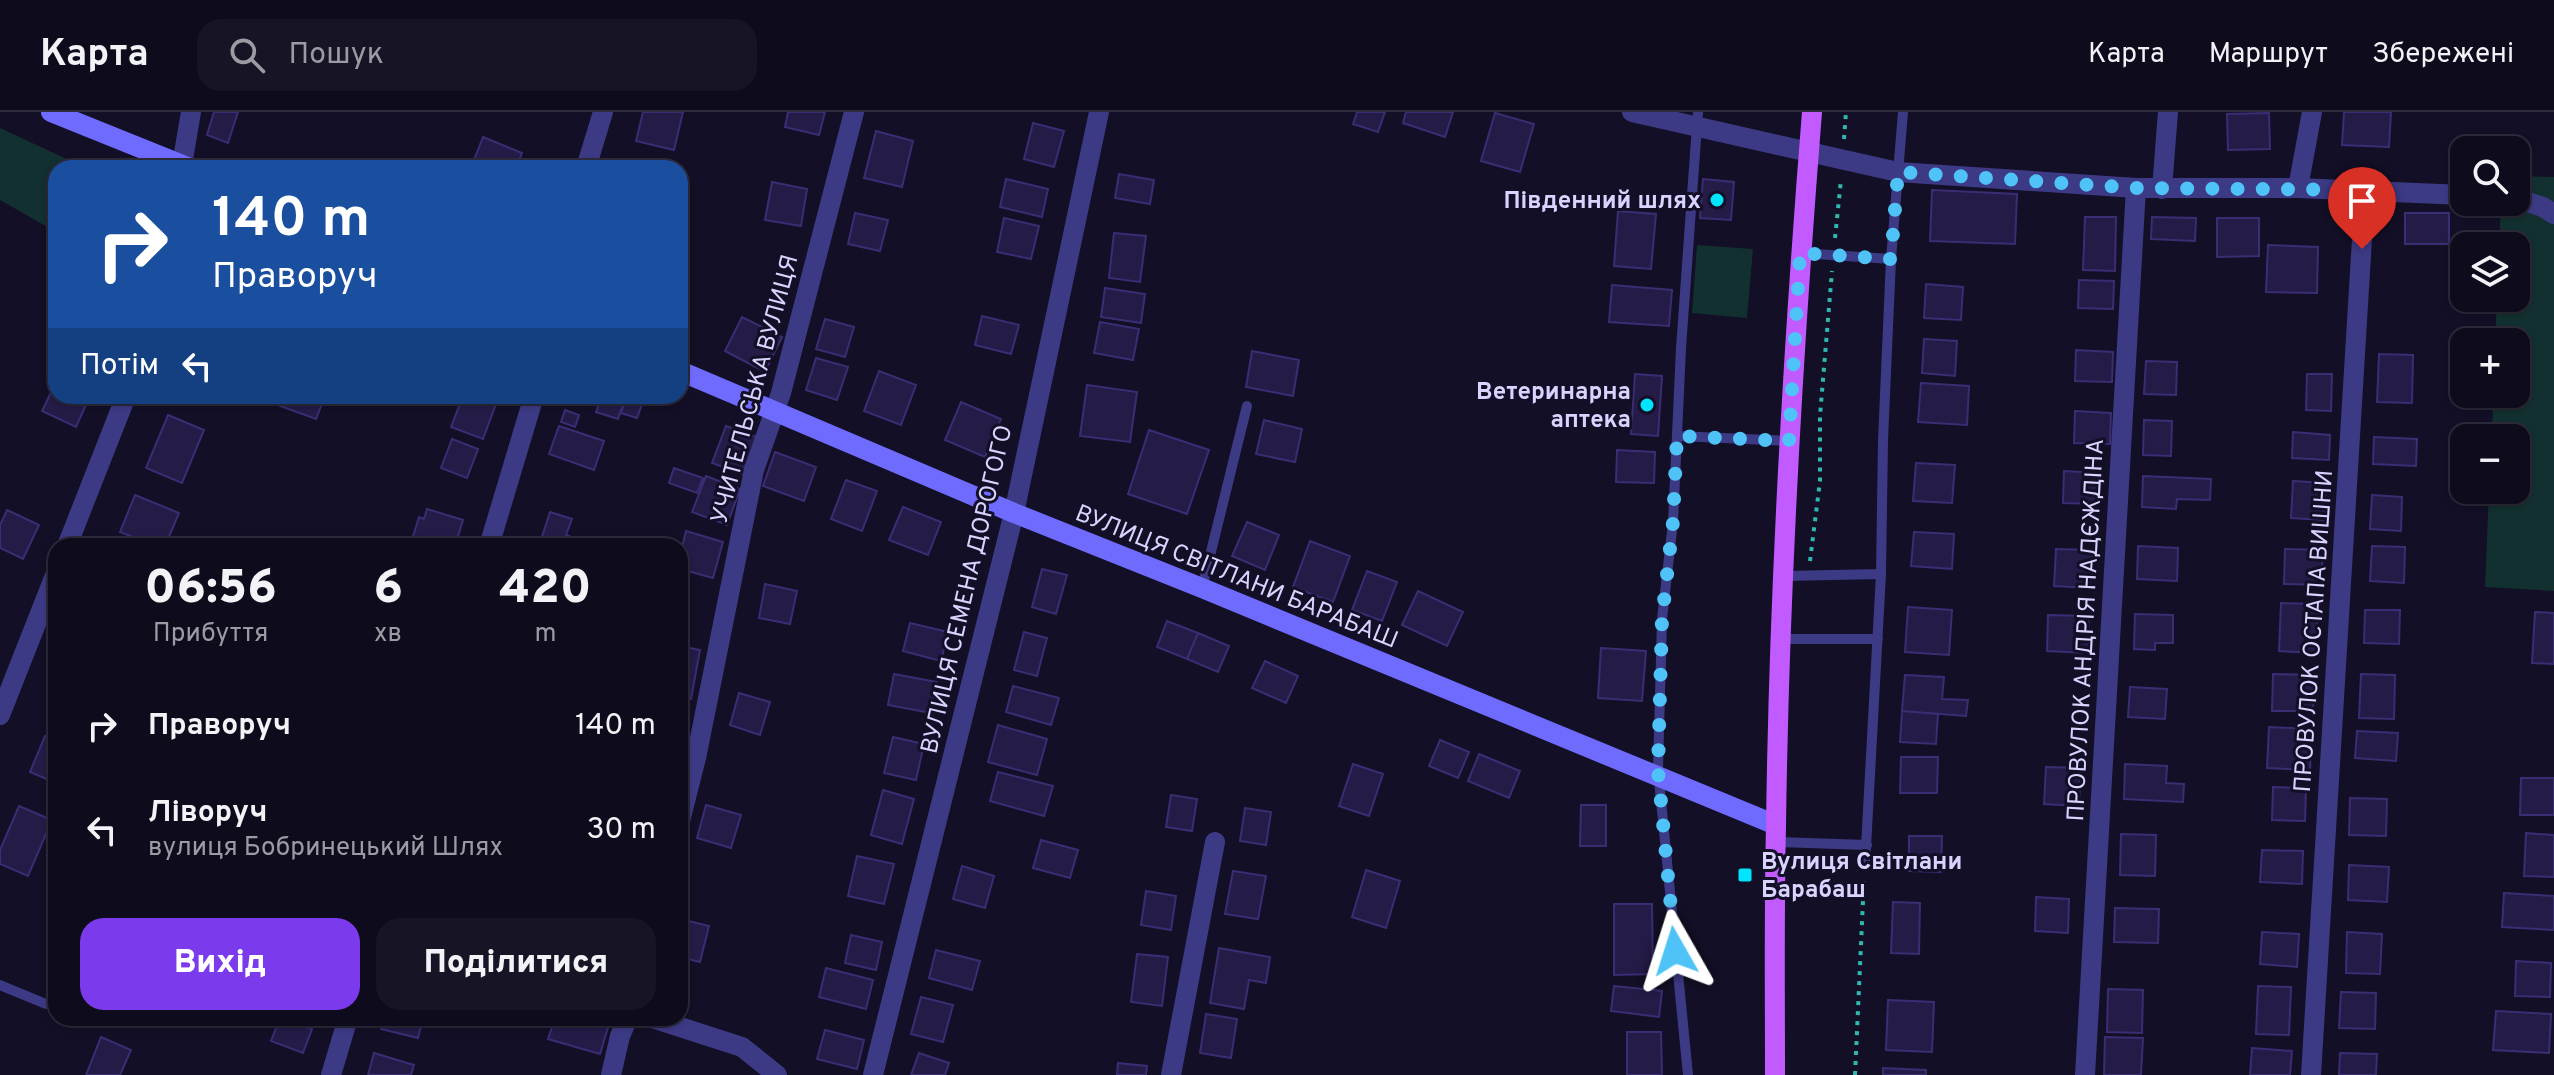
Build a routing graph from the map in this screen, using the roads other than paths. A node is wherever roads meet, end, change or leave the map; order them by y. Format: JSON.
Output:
{"nodes":[{"id":1,"x":51,"y":112,"type":"edge"},
{"id":2,"x":191,"y":112,"type":"edge"},
{"id":3,"x":603,"y":112,"type":"edge"},
{"id":4,"x":854,"y":112,"type":"edge"},
{"id":5,"x":1099,"y":112,"type":"edge"},
{"id":6,"x":1632,"y":112,"type":"edge"},
{"id":7,"x":1812,"y":112,"type":"edge"},
{"id":8,"x":1903,"y":112,"type":"edge"},
{"id":9,"x":2168,"y":112,"type":"edge"},
{"id":10,"x":2312,"y":112,"type":"edge"},
{"id":11,"x":1697,"y":120,"type":"edge"},
{"id":12,"x":1809,"y":150,"type":"junction"},
{"id":13,"x":171,"y":160,"type":"edge"},
{"id":14,"x":187,"y":160,"type":"edge"},
{"id":15,"x":588,"y":160,"type":"edge"},
{"id":16,"x":1898,"y":172,"type":"junction"},
{"id":17,"x":2136,"y":188,"type":"junction"},
{"id":18,"x":2298,"y":188,"type":"junction"},
{"id":19,"x":2162,"y":189,"type":"junction"},
{"id":20,"x":2365,"y":190,"type":"junction"},
{"id":21,"x":2450,"y":194,"type":"edge"},
{"id":22,"x":2530,"y":203,"type":"edge"},
{"id":23,"x":2554,"y":214,"type":"edge"},
{"id":24,"x":1800,"y":253,"type":"junction"},
{"id":25,"x":1891,"y":259,"type":"junction"},
{"id":26,"x":688,"y":374,"type":"edge"},
{"id":27,"x":123,"y":404,"type":"edge"},
{"id":28,"x":532,"y":404,"type":"edge"},
{"id":29,"x":1247,"y":406,"type":"dead end"},
{"id":30,"x":775,"y":411,"type":"junction"},
{"id":31,"x":1677,"y":436,"type":"junction"},
{"id":32,"x":1789,"y":441,"type":"junction"},
{"id":33,"x":1014,"y":513,"type":"junction"},
{"id":34,"x":70,"y":538,"type":"edge"},
{"id":35,"x":491,"y":538,"type":"edge"},
{"id":36,"x":1881,"y":574,"type":"junction"},
{"id":37,"x":1784,"y":576,"type":"junction"},
{"id":38,"x":1202,"y":588,"type":"junction"},
{"id":39,"x":48,"y":593,"type":"edge"},
{"id":40,"x":1782,"y":639,"type":"junction"},
{"id":41,"x":1878,"y":639,"type":"junction"},
{"id":42,"x":0,"y":715,"type":"edge"},
{"id":43,"x":1658,"y":778,"type":"junction"},
{"id":44,"x":688,"y":788,"type":"edge"},
{"id":45,"x":1776,"y":834,"type":"junction"},
{"id":46,"x":1215,"y":842,"type":"dead end"},
{"id":47,"x":1867,"y":845,"type":"junction"},
{"id":48,"x":1865,"y":865,"type":"road end"},
{"id":49,"x":0,"y":985,"type":"edge"},
{"id":50,"x":46,"y":1004,"type":"dead end"},
{"id":51,"x":346,"y":1026,"type":"edge"},
{"id":52,"x":624,"y":1026,"type":"edge"},
{"id":53,"x":677,"y":1026,"type":"edge"},
{"id":54,"x":331,"y":1075,"type":"edge"},
{"id":55,"x":611,"y":1075,"type":"edge"},
{"id":56,"x":777,"y":1075,"type":"edge"},
{"id":57,"x":873,"y":1075,"type":"edge"},
{"id":58,"x":1171,"y":1075,"type":"edge"},
{"id":59,"x":1688,"y":1075,"type":"edge"},
{"id":60,"x":1775,"y":1075,"type":"edge"},
{"id":61,"x":2085,"y":1075,"type":"edge"},
{"id":62,"x":2311,"y":1075,"type":"edge"}],
"edges":[{"from":1,"to":13,"type":"street"},
{"from":2,"to":14,"type":"street"},
{"from":3,"to":15,"type":"street"},
{"from":4,"to":30,"type":"street","name":"УЧИТЕЛЬСЬКА ВУЛИЦЯ"},
{"from":5,"to":33,"type":"street","name":"ВУЛИЦЯ СЕМЕНА ДОРОГОГО"},
{"from":6,"to":11,"type":"street"},
{"from":7,"to":12,"type":"main road"},
{"from":8,"to":16,"type":"lane"},
{"from":9,"to":19,"type":"street"},
{"from":10,"to":18,"type":"street"},
{"from":11,"to":12,"type":"street"},
{"from":11,"to":31,"type":"lane"},
{"from":12,"to":16,"type":"street"},
{"from":12,"to":24,"type":"main road"},
{"from":16,"to":17,"type":"street"},
{"from":16,"to":25,"type":"lane"},
{"from":17,"to":19,"type":"street"},
{"from":17,"to":61,"type":"street","name":"ПРОВУЛОК АНДРІЯ НАДЄЖДІНА"},
{"from":18,"to":19,"type":"street"},
{"from":18,"to":20,"type":"street"},
{"from":20,"to":21,"type":"street"},
{"from":20,"to":62,"type":"street","name":"ПРОВУЛОК ОСТАПА ВИШНИ"},
{"from":22,"to":23,"type":"street"},
{"from":24,"to":25,"type":"lane"},
{"from":24,"to":32,"type":"main road"},
{"from":25,"to":36,"type":"lane"},
{"from":26,"to":30,"type":"street","name":"ВУЛИЦЯ СВІТЛАНИ БАРАБАШ"},
{"from":27,"to":34,"type":"street"},
{"from":28,"to":35,"type":"street"},
{"from":29,"to":38,"type":"lane"},
{"from":30,"to":33,"type":"street","name":"ВУЛИЦЯ СВІТЛАНИ БАРАБАШ"},
{"from":30,"to":44,"type":"street","name":"УЧИТЕЛЬСЬКА ВУЛИЦЯ"},
{"from":31,"to":32,"type":"lane"},
{"from":31,"to":43,"type":"lane"},
{"from":32,"to":37,"type":"main road"},
{"from":33,"to":38,"type":"street","name":"ВУЛИЦЯ СВІТЛАНИ БАРАБАШ"},
{"from":33,"to":57,"type":"street","name":"ВУЛИЦЯ СЕМЕНА ДОРОГОГО"},
{"from":36,"to":37,"type":"lane"},
{"from":36,"to":41,"type":"lane"},
{"from":37,"to":40,"type":"main road"},
{"from":38,"to":43,"type":"street","name":"ВУЛИЦЯ СВІТЛАНИ БАРАБАШ"},
{"from":39,"to":42,"type":"street"},
{"from":40,"to":41,"type":"lane"},
{"from":40,"to":45,"type":"main road"},
{"from":41,"to":47,"type":"lane"},
{"from":43,"to":45,"type":"street","name":"ВУЛИЦЯ СВІТЛАНИ БАРАБАШ"},
{"from":43,"to":59,"type":"lane"},
{"from":45,"to":47,"type":"lane"},
{"from":45,"to":60,"type":"main road"},
{"from":46,"to":58,"type":"street"},
{"from":47,"to":48,"type":"lane"},
{"from":49,"to":50,"type":"lane"},
{"from":51,"to":54,"type":"street"},
{"from":52,"to":55,"type":"street"},
{"from":53,"to":56,"type":"street"}]}
